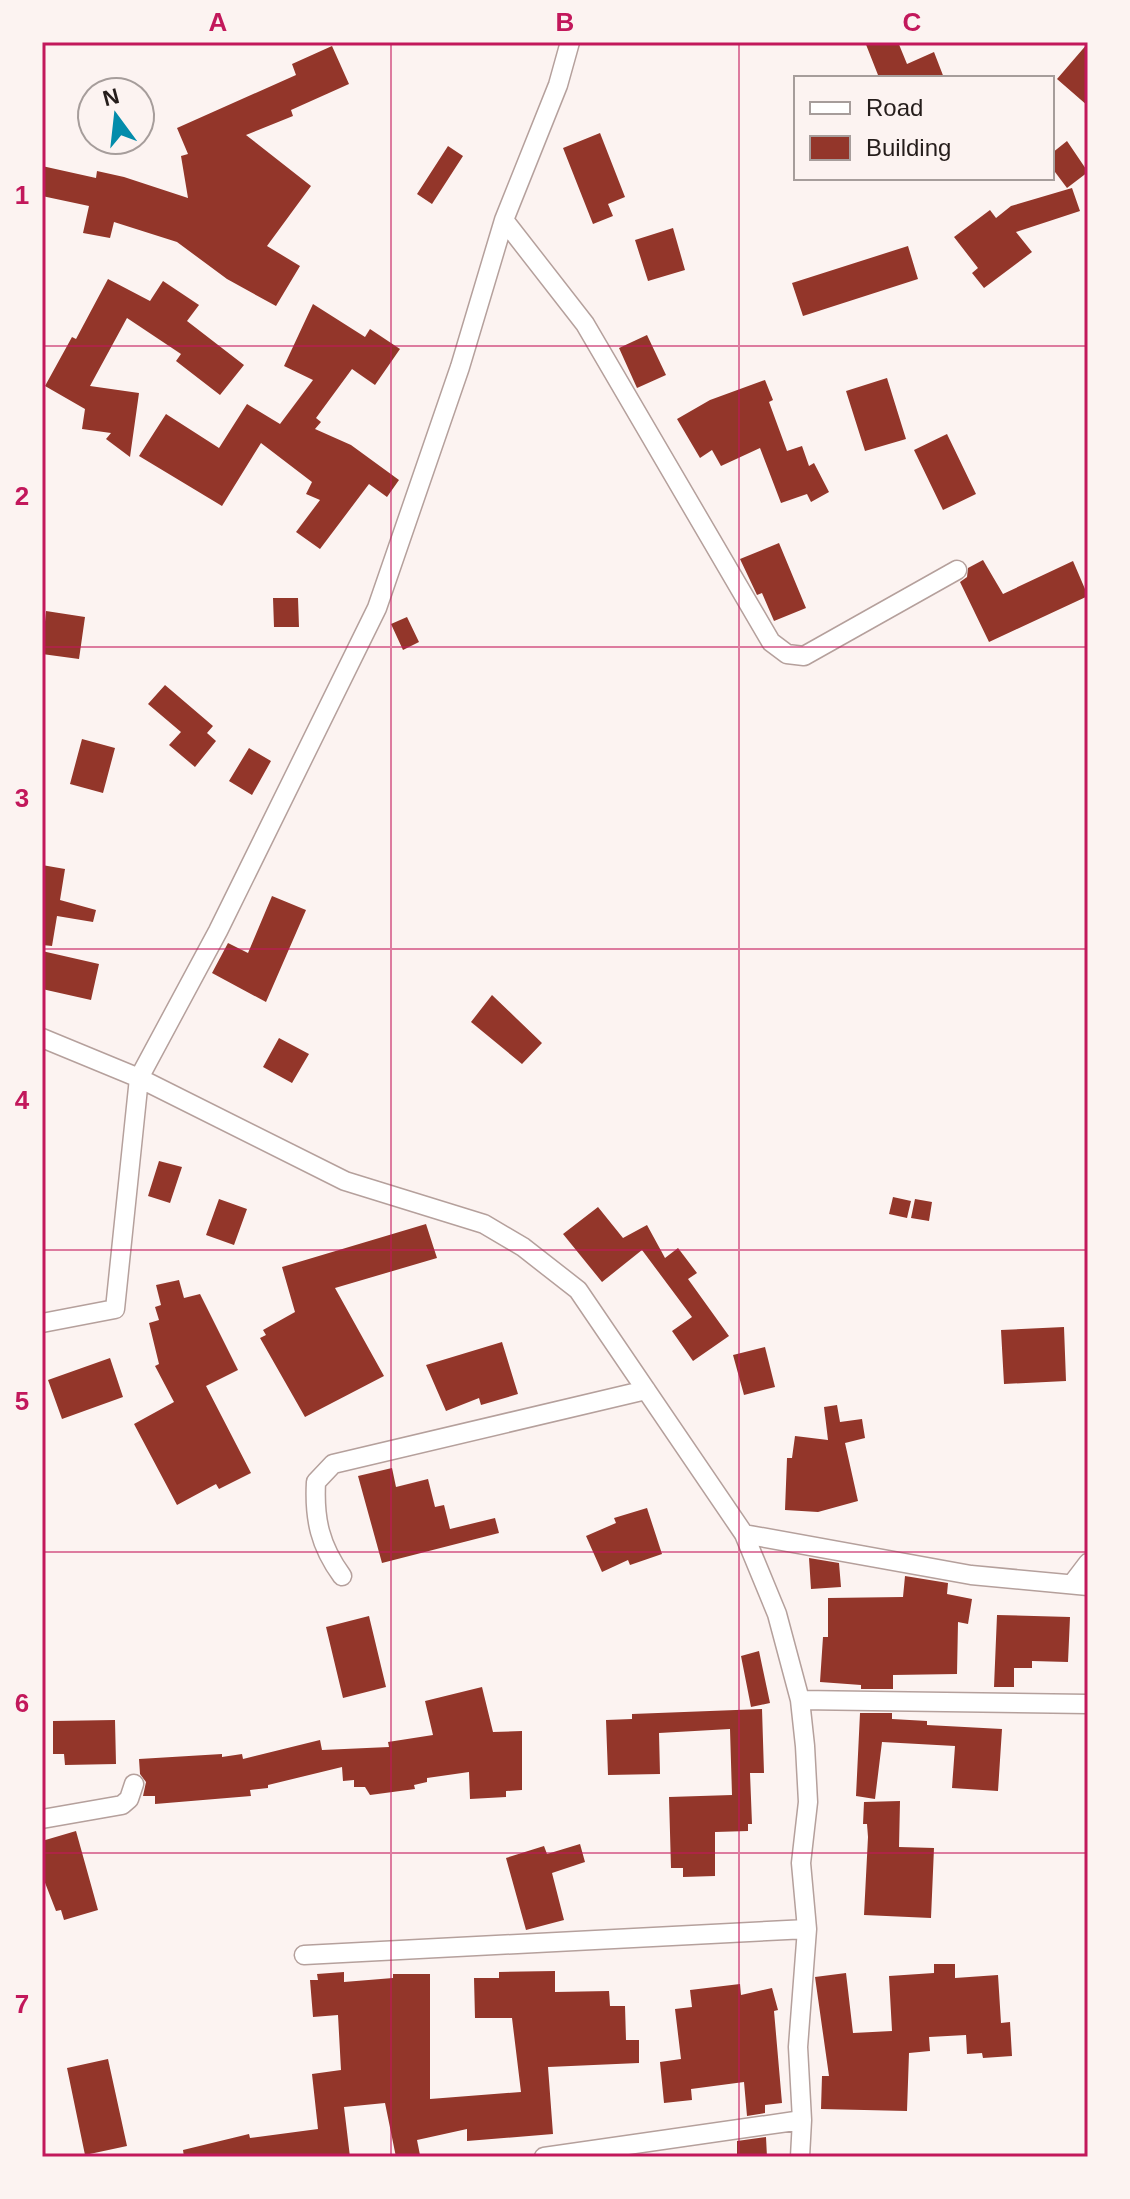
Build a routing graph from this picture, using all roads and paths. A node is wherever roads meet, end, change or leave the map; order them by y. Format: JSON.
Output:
{"nodes":[{"id":1,"x":570,"y":42,"type":"edge"},
{"id":2,"x":504,"y":220,"type":"junction"},
{"id":3,"x":957,"y":570,"type":"dead end"},
{"id":4,"x":42,"y":1038,"type":"edge"},
{"id":5,"x":139,"y":1078,"type":"junction"},
{"id":6,"x":42,"y":1323,"type":"edge"},
{"id":7,"x":646,"y":1390,"type":"junction"},
{"id":8,"x":744,"y":1534,"type":"junction"},
{"id":9,"x":1088,"y":1563,"type":"edge"},
{"id":10,"x":342,"y":1576,"type":"dead end"},
{"id":11,"x":1080,"y":1585,"type":"edge"},
{"id":12,"x":800,"y":1700,"type":"junction"},
{"id":13,"x":1088,"y":1704,"type":"edge"},
{"id":14,"x":134,"y":1784,"type":"dead end"},
{"id":15,"x":42,"y":1819,"type":"edge"},
{"id":16,"x":807,"y":1929,"type":"junction"},
{"id":17,"x":304,"y":1955,"type":"dead end"},
{"id":18,"x":802,"y":2120,"type":"junction"},
{"id":19,"x":544,"y":2157,"type":"edge"},
{"id":20,"x":800,"y":2157,"type":"edge"}],
"edges":[{"from":1,"to":2,"type":"street"},
{"from":2,"to":3,"type":"street"},
{"from":2,"to":5,"type":"street"},
{"from":4,"to":5,"type":"street"},
{"from":5,"to":6,"type":"street"},
{"from":5,"to":7,"type":"street"},
{"from":7,"to":8,"type":"street"},
{"from":7,"to":10,"type":"street"},
{"from":8,"to":11,"type":"street"},
{"from":8,"to":12,"type":"street"},
{"from":9,"to":11,"type":"street"},
{"from":12,"to":13,"type":"street"},
{"from":12,"to":16,"type":"street"},
{"from":14,"to":15,"type":"street"},
{"from":16,"to":17,"type":"street"},
{"from":16,"to":18,"type":"street"},
{"from":18,"to":19,"type":"street"},
{"from":18,"to":20,"type":"street"}]}
